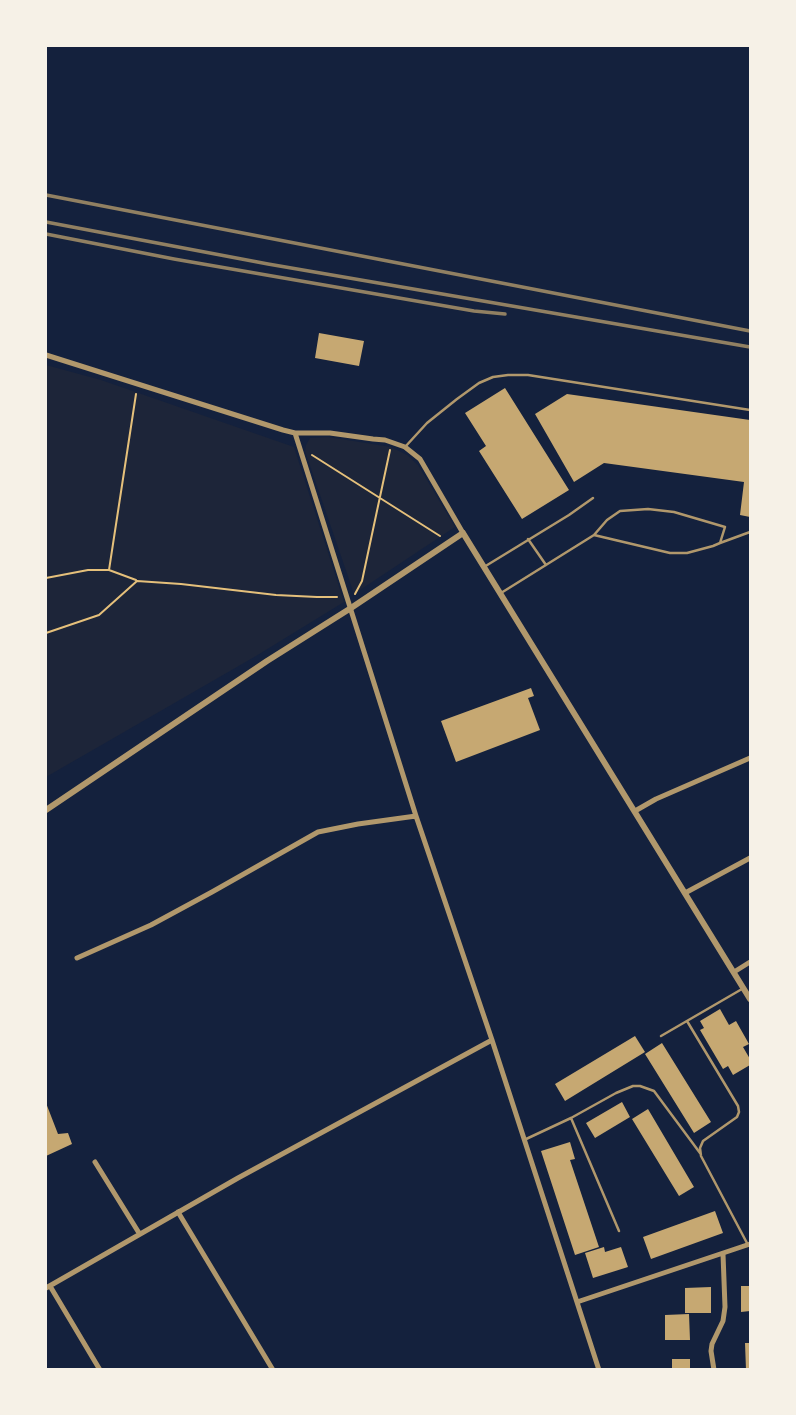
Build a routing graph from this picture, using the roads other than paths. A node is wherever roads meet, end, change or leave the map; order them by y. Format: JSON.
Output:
{"nodes":[{"id":1,"x":46,"y":355,"type":"edge"},
{"id":2,"x":751,"y":410,"type":"edge"},
{"id":3,"x":295,"y":433,"type":"junction"},
{"id":4,"x":405,"y":447,"type":"junction"},
{"id":5,"x":593,"y":498,"type":"dead end"},
{"id":6,"x":751,"y":532,"type":"edge"},
{"id":7,"x":463,"y":533,"type":"junction"},
{"id":8,"x":594,"y":535,"type":"junction"},
{"id":9,"x":528,"y":539,"type":"junction"},
{"id":10,"x":720,"y":543,"type":"junction"},
{"id":11,"x":546,"y":565,"type":"junction"},
{"id":12,"x":484,"y":567,"type":"junction"},
{"id":13,"x":501,"y":593,"type":"junction"},
{"id":14,"x":351,"y":608,"type":"junction"},
{"id":15,"x":751,"y":758,"type":"edge"},
{"id":16,"x":46,"y":810,"type":"edge"},
{"id":17,"x":635,"y":811,"type":"junction"},
{"id":18,"x":416,"y":816,"type":"junction"},
{"id":19,"x":751,"y":858,"type":"edge"},
{"id":20,"x":685,"y":893,"type":"junction"},
{"id":21,"x":77,"y":958,"type":"dead end"},
{"id":22,"x":751,"y":962,"type":"edge"},
{"id":23,"x":734,"y":972,"type":"junction"},
{"id":24,"x":744,"y":988,"type":"junction"},
{"id":25,"x":751,"y":999,"type":"edge"},
{"id":26,"x":687,"y":1021,"type":"junction"},
{"id":27,"x":661,"y":1036,"type":"dead end"},
{"id":28,"x":492,"y":1040,"type":"junction"},
{"id":29,"x":571,"y":1118,"type":"junction"},
{"id":30,"x":524,"y":1140,"type":"junction"},
{"id":31,"x":701,"y":1156,"type":"junction"},
{"id":32,"x":95,"y":1162,"type":"dead end"},
{"id":33,"x":178,"y":1212,"type":"junction"},
{"id":34,"x":619,"y":1231,"type":"dead end"},
{"id":35,"x":139,"y":1233,"type":"junction"},
{"id":36,"x":749,"y":1244,"type":"edge"},
{"id":37,"x":723,"y":1254,"type":"junction"},
{"id":38,"x":48,"y":1287,"type":"edge"},
{"id":39,"x":577,"y":1302,"type":"junction"},
{"id":40,"x":100,"y":1370,"type":"edge"},
{"id":41,"x":273,"y":1370,"type":"edge"},
{"id":42,"x":599,"y":1370,"type":"edge"},
{"id":43,"x":714,"y":1370,"type":"edge"}],
"edges":[{"from":1,"to":3,"type":"street"},
{"from":2,"to":4,"type":"lane"},
{"from":3,"to":4,"type":"street"},
{"from":3,"to":14,"type":"street"},
{"from":4,"to":7,"type":"street"},
{"from":5,"to":9,"type":"lane"},
{"from":6,"to":10,"type":"lane"},
{"from":7,"to":12,"type":"street"},
{"from":7,"to":14,"type":"street"},
{"from":8,"to":10,"type":"lane"},
{"from":8,"to":10,"type":"lane"},
{"from":8,"to":11,"type":"lane"},
{"from":9,"to":11,"type":"lane"},
{"from":9,"to":12,"type":"lane"},
{"from":11,"to":13,"type":"lane"},
{"from":12,"to":13,"type":"street"},
{"from":13,"to":17,"type":"street"},
{"from":14,"to":16,"type":"street"},
{"from":14,"to":18,"type":"street"},
{"from":15,"to":17,"type":"street"},
{"from":17,"to":20,"type":"street"},
{"from":18,"to":21,"type":"street"},
{"from":18,"to":28,"type":"street"},
{"from":19,"to":20,"type":"street"},
{"from":20,"to":23,"type":"street"},
{"from":22,"to":23,"type":"street"},
{"from":23,"to":24,"type":"street"},
{"from":24,"to":25,"type":"street"},
{"from":24,"to":26,"type":"lane"},
{"from":26,"to":27,"type":"lane"},
{"from":26,"to":31,"type":"lane"},
{"from":28,"to":30,"type":"street"},
{"from":28,"to":33,"type":"street"},
{"from":29,"to":30,"type":"lane"},
{"from":29,"to":31,"type":"lane"},
{"from":29,"to":34,"type":"lane"},
{"from":30,"to":39,"type":"street"},
{"from":31,"to":36,"type":"lane"},
{"from":32,"to":35,"type":"street"},
{"from":33,"to":35,"type":"street"},
{"from":33,"to":41,"type":"street"},
{"from":35,"to":38,"type":"street"},
{"from":36,"to":37,"type":"street"},
{"from":37,"to":39,"type":"street"},
{"from":37,"to":43,"type":"street"},
{"from":38,"to":40,"type":"street"},
{"from":39,"to":42,"type":"street"}]}
